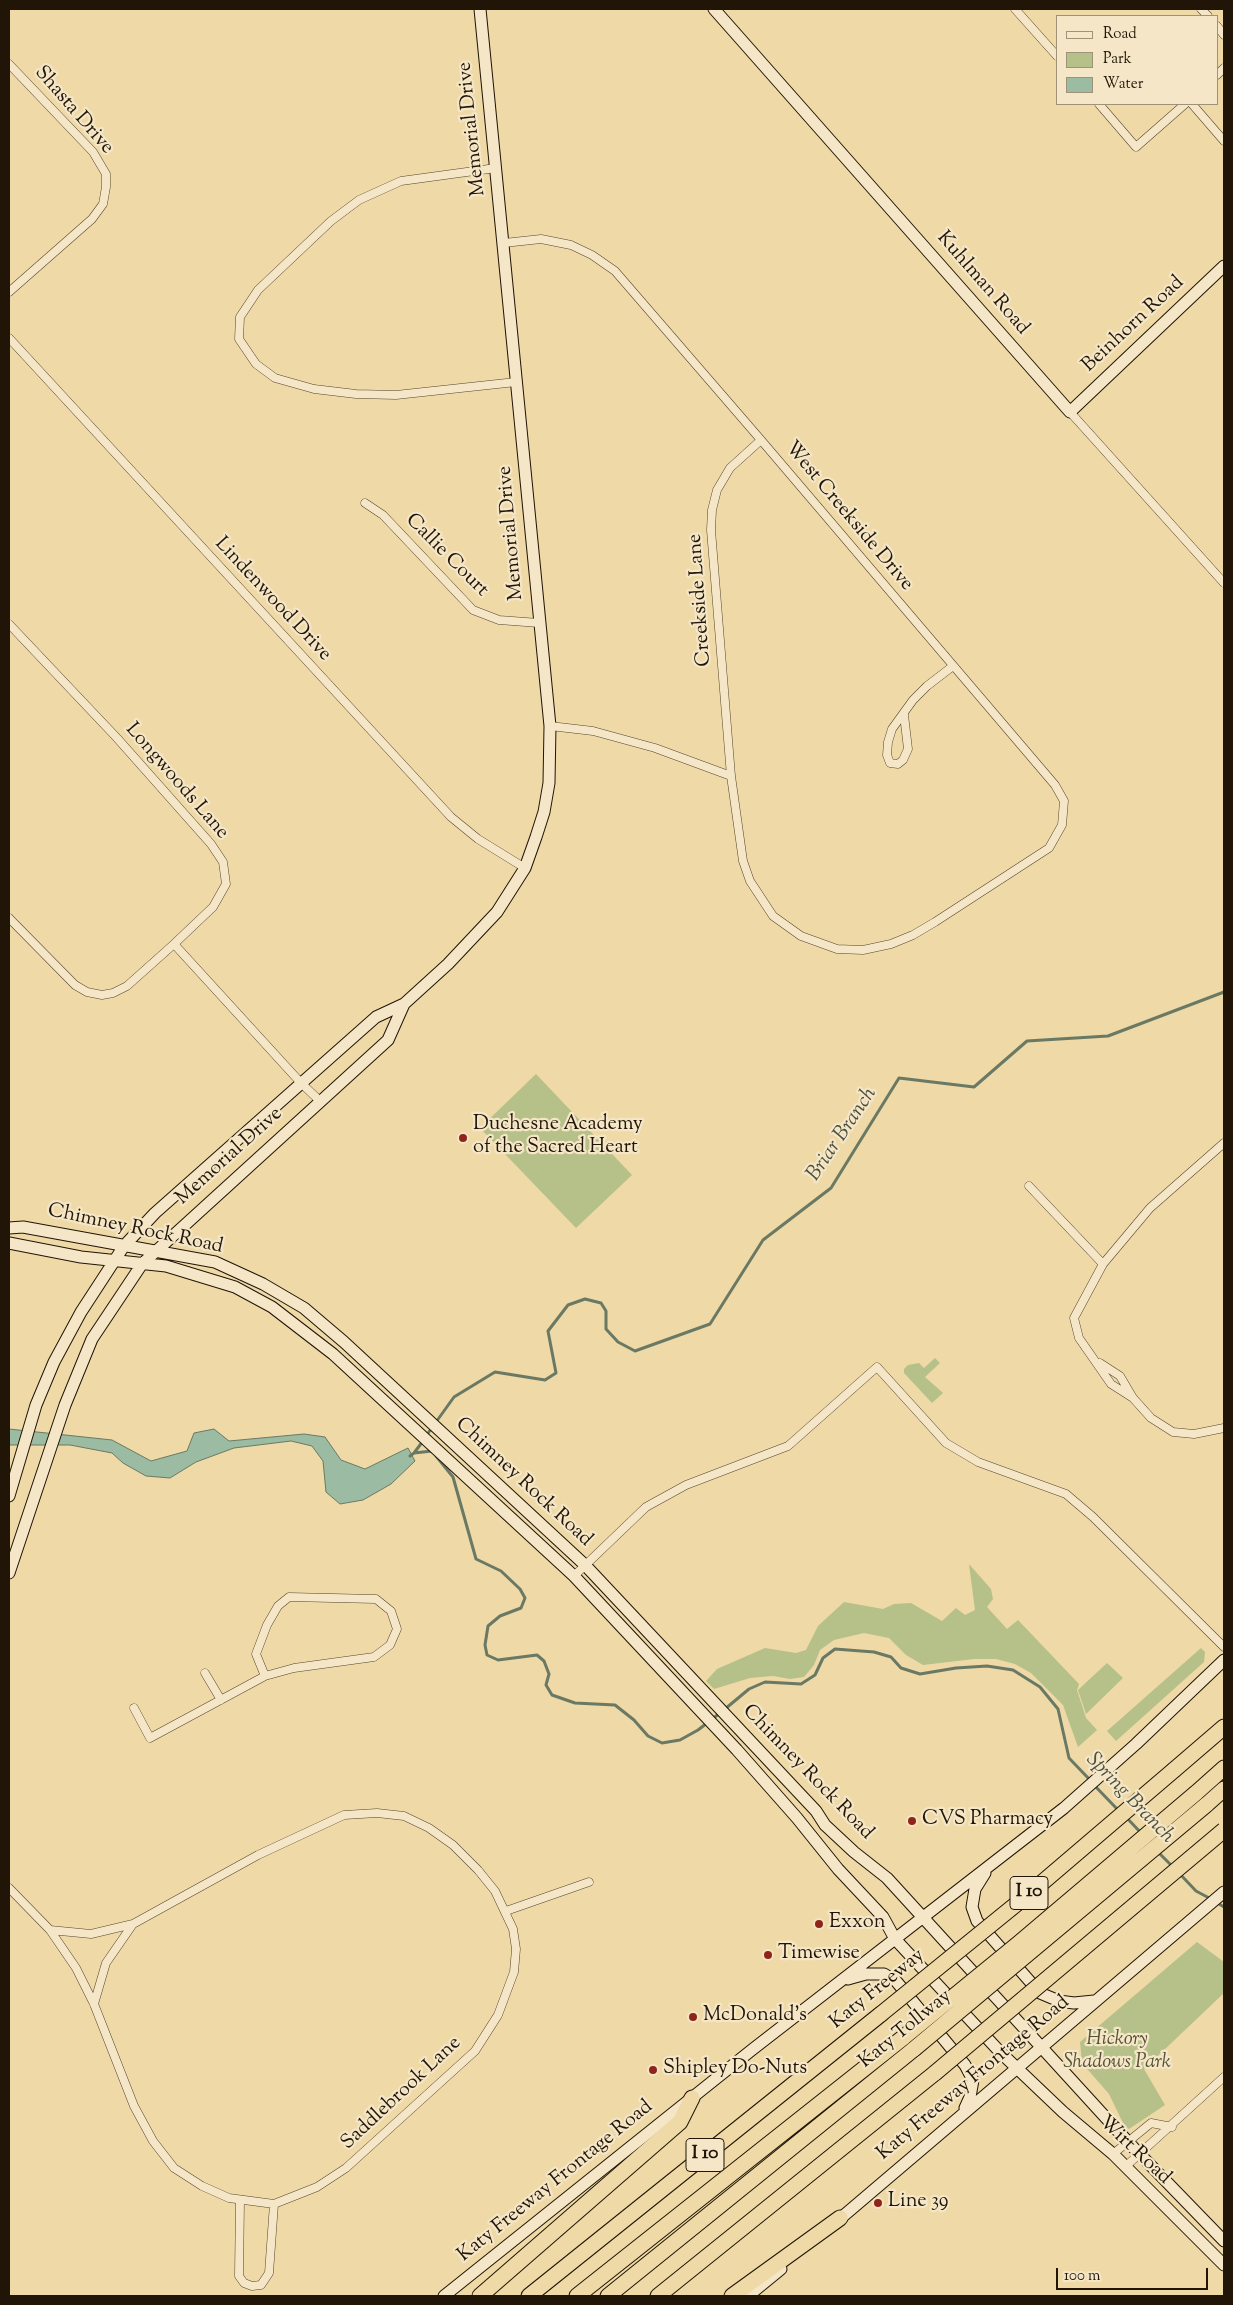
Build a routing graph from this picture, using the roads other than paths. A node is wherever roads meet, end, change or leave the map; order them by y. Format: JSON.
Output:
{"nodes":[{"id":1,"x":480,"y":9,"type":"edge"},
{"id":2,"x":714,"y":9,"type":"edge"},
{"id":3,"x":1016,"y":9,"type":"edge"},
{"id":4,"x":1056,"y":55,"type":"edge"},
{"id":5,"x":9,"y":64,"type":"edge"},
{"id":6,"x":1100,"y":105,"type":"edge"},
{"id":7,"x":1184,"y":105,"type":"edge"},
{"id":8,"x":1193,"y":105,"type":"edge"},
{"id":9,"x":1224,"y":141,"type":"edge"},
{"id":10,"x":496,"y":168,"type":"junction"},
{"id":11,"x":504,"y":243,"type":"junction"},
{"id":12,"x":1224,"y":266,"type":"edge"},
{"id":13,"x":9,"y":292,"type":"edge"},
{"id":14,"x":9,"y":338,"type":"edge"},
{"id":15,"x":516,"y":382,"type":"junction"},
{"id":16,"x":1070,"y":412,"type":"junction"},
{"id":17,"x":761,"y":440,"type":"junction"},
{"id":18,"x":365,"y":503,"type":"dead end"},
{"id":19,"x":1224,"y":583,"type":"edge"},
{"id":20,"x":539,"y":622,"type":"junction"},
{"id":21,"x":9,"y":624,"type":"edge"},
{"id":22,"x":953,"y":666,"type":"junction"},
{"id":23,"x":904,"y":715,"type":"junction"},
{"id":24,"x":550,"y":726,"type":"junction"},
{"id":25,"x":731,"y":776,"type":"junction"},
{"id":26,"x":525,"y":868,"type":"junction"},
{"id":27,"x":1008,"y":875,"type":"joint"},
{"id":28,"x":9,"y":918,"type":"edge"},
{"id":29,"x":174,"y":944,"type":"junction"},
{"id":30,"x":404,"y":1004,"type":"junction"},
{"id":31,"x":301,"y":1083,"type":"junction"},
{"id":32,"x":320,"y":1101,"type":"junction"},
{"id":33,"x":1224,"y":1143,"type":"edge"},
{"id":34,"x":1029,"y":1186,"type":"dead end"},
{"id":35,"x":9,"y":1228,"type":"edge"},
{"id":36,"x":9,"y":1243,"type":"edge"},
{"id":37,"x":124,"y":1246,"type":"junction"},
{"id":38,"x":153,"y":1252,"type":"junction"},
{"id":39,"x":115,"y":1261,"type":"junction"},
{"id":40,"x":142,"y":1264,"type":"junction"},
{"id":41,"x":1103,"y":1264,"type":"junction"},
{"id":42,"x":344,"y":1342,"type":"junction"},
{"id":43,"x":333,"y":1354,"type":"junction"},
{"id":44,"x":1224,"y":1428,"type":"edge"},
{"id":45,"x":10,"y":1491,"type":"edge"},
{"id":46,"x":585,"y":1565,"type":"junction"},
{"id":47,"x":9,"y":1573,"type":"edge"},
{"id":48,"x":574,"y":1576,"type":"junction"},
{"id":49,"x":1224,"y":1647,"type":"edge"},
{"id":50,"x":1224,"y":1660,"type":"edge"},
{"id":51,"x":205,"y":1673,"type":"dead end"},
{"id":52,"x":265,"y":1676,"type":"junction"},
{"id":53,"x":221,"y":1700,"type":"junction"},
{"id":54,"x":134,"y":1708,"type":"dead end"},
{"id":55,"x":1224,"y":1726,"type":"edge"},
{"id":56,"x":1224,"y":1768,"type":"edge"},
{"id":57,"x":1224,"y":1789,"type":"edge"},
{"id":58,"x":810,"y":1805,"type":"junction"},
{"id":59,"x":797,"y":1818,"type":"junction"},
{"id":60,"x":1224,"y":1830,"type":"edge"},
{"id":61,"x":988,"y":1867,"type":"junction"},
{"id":62,"x":589,"y":1882,"type":"dead end"},
{"id":63,"x":9,"y":1888,"type":"edge"},
{"id":64,"x":1224,"y":1892,"type":"edge"},
{"id":65,"x":506,"y":1911,"type":"junction"},
{"id":66,"x":922,"y":1918,"type":"junction"},
{"id":67,"x":133,"y":1924,"type":"junction"},
{"id":68,"x":50,"y":1930,"type":"junction"},
{"id":69,"x":895,"y":1939,"type":"junction"},
{"id":70,"x":842,"y":1981,"type":"junction"},
{"id":71,"x":1094,"y":2001,"type":"junction"},
{"id":72,"x":94,"y":2004,"type":"junction"},
{"id":73,"x":1042,"y":2046,"type":"junction"},
{"id":74,"x":1015,"y":2068,"type":"junction"},
{"id":75,"x":1224,"y":2077,"type":"edge"},
{"id":76,"x":692,"y":2098,"type":"junction"},
{"id":77,"x":963,"y":2112,"type":"junction"},
{"id":78,"x":1172,"y":2126,"type":"junction"},
{"id":79,"x":1128,"y":2142,"type":"junction"},
{"id":80,"x":1113,"y":2154,"type":"junction"},
{"id":81,"x":1138,"y":2154,"type":"junction"},
{"id":82,"x":1125,"y":2167,"type":"junction"},
{"id":83,"x":240,"y":2200,"type":"junction"},
{"id":84,"x":274,"y":2204,"type":"junction"},
{"id":85,"x":840,"y":2218,"type":"junction"},
{"id":86,"x":1224,"y":2241,"type":"edge"},
{"id":87,"x":724,"y":2243,"type":"junction"},
{"id":88,"x":621,"y":2261,"type":"junction"},
{"id":89,"x":1224,"y":2266,"type":"edge"},
{"id":90,"x":444,"y":2296,"type":"edge"},
{"id":91,"x":480,"y":2296,"type":"edge"},
{"id":92,"x":529,"y":2296,"type":"edge"},
{"id":93,"x":577,"y":2296,"type":"edge"},
{"id":94,"x":581,"y":2296,"type":"edge"},
{"id":95,"x":608,"y":2296,"type":"edge"},
{"id":96,"x":658,"y":2296,"type":"edge"},
{"id":97,"x":672,"y":2296,"type":"edge"},
{"id":98,"x":732,"y":2296,"type":"edge"},
{"id":99,"x":748,"y":2296,"type":"edge"}],
"edges":[{"from":1,"to":10,"type":"main road","name":"Memorial Drive"},
{"from":2,"to":16,"type":"main road","name":"Kuhlman Road"},
{"from":3,"to":4,"type":"street"},
{"from":5,"to":13,"type":"street","name":"Shasta Drive"},
{"from":6,"to":7,"type":"street"},
{"from":8,"to":9,"type":"street"},
{"from":10,"to":11,"type":"main road","name":"Memorial Drive"},
{"from":10,"to":15,"type":"street"},
{"from":11,"to":15,"type":"main road","name":"Memorial Drive"},
{"from":11,"to":17,"type":"street","name":"West Creekside Drive"},
{"from":12,"to":16,"type":"main road","name":"Beinhorn Road"},
{"from":14,"to":26,"type":"street","name":"Lindenwood Drive"},
{"from":15,"to":20,"type":"main road","name":"Memorial Drive"},
{"from":16,"to":19,"type":"street","name":"Kuhlman Road"},
{"from":17,"to":22,"type":"street","name":"West Creekside Drive"},
{"from":17,"to":25,"type":"street","name":"Creekside Lane"},
{"from":18,"to":20,"type":"street","name":"Callie Court"},
{"from":20,"to":24,"type":"main road","name":"Memorial Drive"},
{"from":21,"to":29,"type":"street","name":"Longwoods Lane"},
{"from":22,"to":23,"type":"street"},
{"from":22,"to":27,"type":"street","name":"West Creekside Drive"},
{"from":23,"to":23,"type":"street"},
{"from":24,"to":25,"type":"street"},
{"from":24,"to":26,"type":"main road","name":"Memorial Drive"},
{"from":25,"to":27,"type":"street","name":"Creekside Lane"},
{"from":26,"to":30,"type":"main road","name":"Memorial Drive"},
{"from":28,"to":29,"type":"street","name":"Longwoods Lane"},
{"from":29,"to":31,"type":"street"},
{"from":30,"to":31,"type":"main road","name":"Memorial Drive"},
{"from":30,"to":32,"type":"main road","name":"Memorial Drive"},
{"from":31,"to":32,"type":"street"},
{"from":31,"to":37,"type":"main road","name":"Memorial Drive"},
{"from":32,"to":38,"type":"main road","name":"Memorial Drive"},
{"from":33,"to":41,"type":"street"},
{"from":34,"to":41,"type":"street"},
{"from":35,"to":37,"type":"main road","name":"Chimney Rock Road"},
{"from":36,"to":39,"type":"main road","name":"Chimney Rock Road"},
{"from":37,"to":38,"type":"main road","name":"Chimney Rock Road"},
{"from":37,"to":39,"type":"main road","name":"Memorial Drive"},
{"from":38,"to":40,"type":"main road","name":"Memorial Drive"},
{"from":38,"to":42,"type":"main road","name":"Chimney Rock Road"},
{"from":39,"to":40,"type":"main road","name":"Chimney Rock Road"},
{"from":39,"to":45,"type":"main road","name":"Memorial Drive"},
{"from":40,"to":43,"type":"main road","name":"Chimney Rock Road"},
{"from":40,"to":47,"type":"main road","name":"Memorial Drive"},
{"from":41,"to":44,"type":"street"},
{"from":42,"to":43,"type":"main road"},
{"from":42,"to":46,"type":"main road","name":"Chimney Rock Road"},
{"from":43,"to":48,"type":"main road","name":"Chimney Rock Road"},
{"from":46,"to":48,"type":"street"},
{"from":46,"to":49,"type":"street"},
{"from":46,"to":58,"type":"main road","name":"Chimney Rock Road"},
{"from":48,"to":59,"type":"main road","name":"Chimney Rock Road"},
{"from":50,"to":61,"type":"main road","name":"Katy Freeway Frontage Road"},
{"from":51,"to":53,"type":"street"},
{"from":52,"to":52,"type":"street"},
{"from":52,"to":53,"type":"street"},
{"from":53,"to":54,"type":"street"},
{"from":55,"to":92,"type":"highway","name":"Katy Freeway","number":"I 10","bridge":true},
{"from":56,"to":88,"type":"highway","name":"Katy Tollway","bridge":true},
{"from":57,"to":95,"type":"highway","name":"Katy Tollway","bridge":true},
{"from":58,"to":59,"type":"main road"},
{"from":58,"to":66,"type":"main road","name":"Chimney Rock Road"},
{"from":59,"to":69,"type":"main road","name":"Chimney Rock Road"},
{"from":60,"to":87,"type":"highway","bridge":true},
{"from":61,"to":66,"type":"main road","name":"Katy Freeway Frontage Road"},
{"from":61,"to":71,"type":"main road"},
{"from":62,"to":65,"type":"street"},
{"from":63,"to":68,"type":"street","name":"Saddlebrook Lane"},
{"from":64,"to":71,"type":"main road","name":"Katy Freeway Frontage Road"},
{"from":65,"to":67,"type":"street","name":"Saddlebrook Lane"},
{"from":65,"to":84,"type":"street","name":"Saddlebrook Lane"},
{"from":66,"to":69,"type":"main road","name":"Katy Freeway Frontage Road"},
{"from":66,"to":73,"type":"main road","name":"Chimney Rock Road"},
{"from":67,"to":68,"type":"street","name":"Saddlebrook Lane"},
{"from":67,"to":72,"type":"street","name":"Saddlebrook Lane"},
{"from":68,"to":72,"type":"street","name":"Saddlebrook Lane"},
{"from":69,"to":70,"type":"main road","name":"Katy Freeway Frontage Road"},
{"from":69,"to":74,"type":"main road","name":"Chimney Rock Road"},
{"from":70,"to":76,"type":"main road","name":"Katy Freeway Frontage Road"},
{"from":70,"to":77,"type":"main road"},
{"from":71,"to":73,"type":"main road","name":"Katy Freeway Frontage Road"},
{"from":72,"to":83,"type":"street","name":"Saddlebrook Lane"},
{"from":73,"to":74,"type":"main road","name":"Katy Freeway Frontage Road"},
{"from":73,"to":79,"type":"main road","name":"Wirt Road"},
{"from":74,"to":77,"type":"main road","name":"Katy Freeway Frontage Road"},
{"from":74,"to":80,"type":"main road","name":"Wirt Road"},
{"from":75,"to":78,"type":"street"},
{"from":76,"to":90,"type":"main road","name":"Katy Freeway Frontage Road"},
{"from":76,"to":91,"type":"highway"},
{"from":77,"to":85,"type":"main road","name":"Katy Freeway Frontage Road"},
{"from":78,"to":79,"type":"street"},
{"from":78,"to":81,"type":"street"},
{"from":79,"to":80,"type":"street"},
{"from":79,"to":81,"type":"main road","name":"Wirt Road"},
{"from":80,"to":82,"type":"main road","name":"Wirt Road"},
{"from":81,"to":82,"type":"street"},
{"from":81,"to":86,"type":"main road","name":"Wirt Road"},
{"from":82,"to":89,"type":"main road","name":"Wirt Road"},
{"from":83,"to":84,"type":"street","name":"Saddlebrook Lane"},
{"from":83,"to":84,"type":"street"},
{"from":85,"to":98,"type":"highway"},
{"from":85,"to":99,"type":"main road","name":"Katy Freeway Frontage Road"},
{"from":87,"to":96,"type":"highway"},
{"from":87,"to":97,"type":"highway"},
{"from":88,"to":93,"type":"highway"},
{"from":88,"to":94,"type":"highway"}]}
